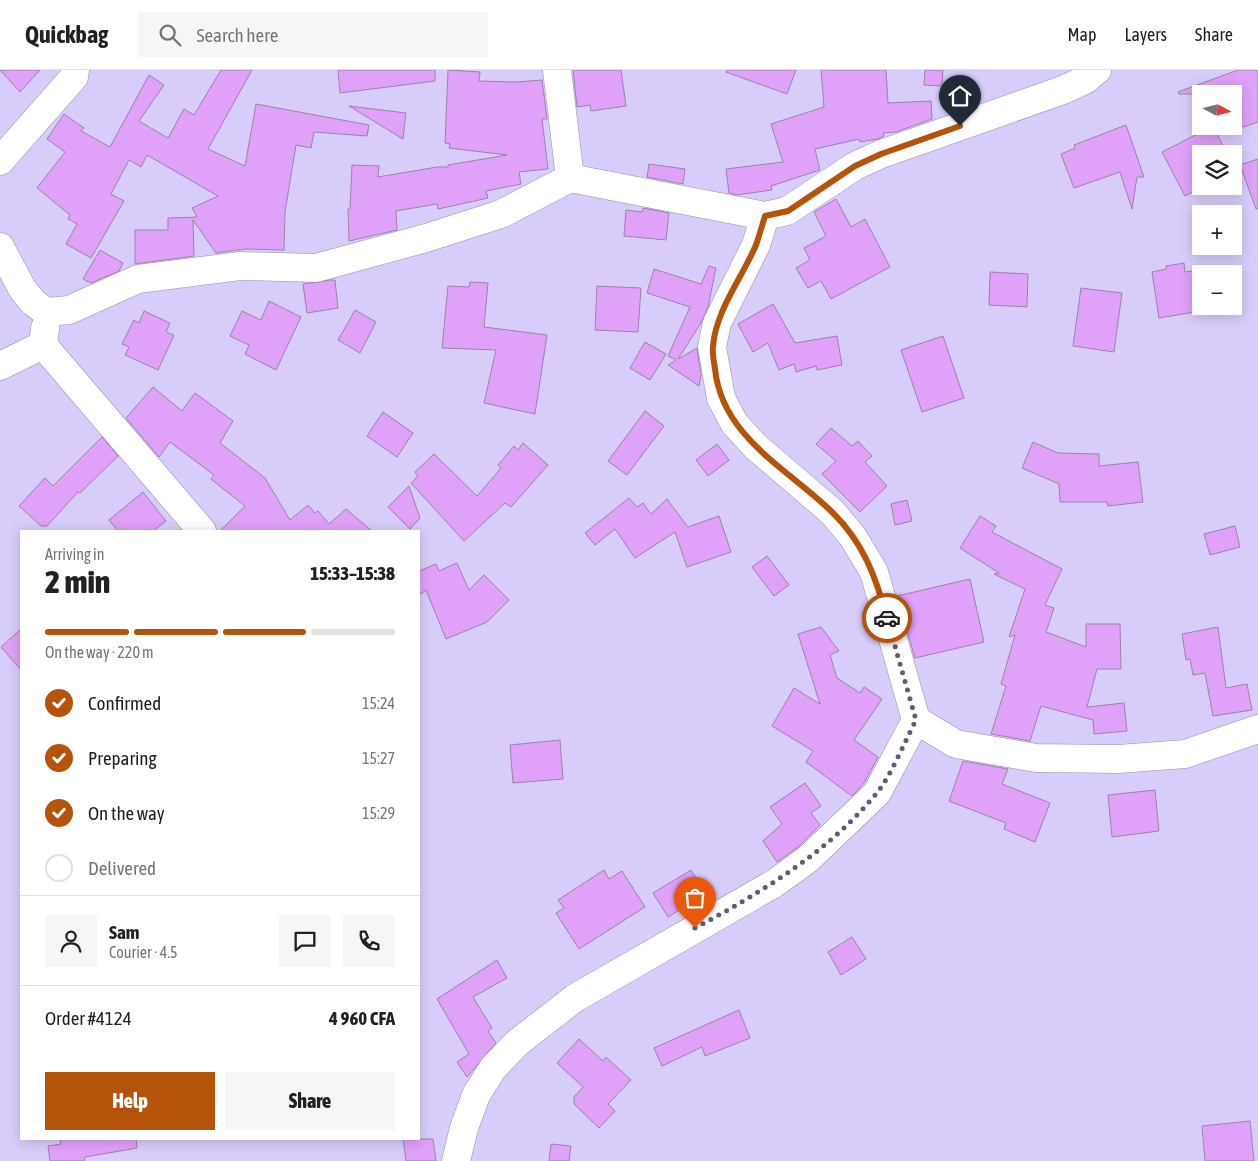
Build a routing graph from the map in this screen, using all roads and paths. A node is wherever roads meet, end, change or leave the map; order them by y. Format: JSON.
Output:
{"nodes":[{"id":1,"x":75,"y":70,"type":"edge"},
{"id":2,"x":557,"y":70,"type":"edge"},
{"id":3,"x":1096,"y":70,"type":"edge"},
{"id":4,"x":0,"y":161,"type":"edge"},
{"id":5,"x":570,"y":178,"type":"junction"},
{"id":6,"x":765,"y":216,"type":"junction"},
{"id":7,"x":0,"y":247,"type":"edge"},
{"id":8,"x":46,"y":312,"type":"junction"},
{"id":9,"x":42,"y":346,"type":"junction"},
{"id":10,"x":0,"y":366,"type":"edge"},
{"id":11,"x":201,"y":530,"type":"edge"},
{"id":12,"x":916,"y":720,"type":"junction"},
{"id":13,"x":1258,"y":729,"type":"edge"},
{"id":14,"x":456,"y":1161,"type":"edge"}],
"edges":[{"from":1,"to":4,"type":"street"},
{"from":2,"to":5,"type":"street"},
{"from":3,"to":6,"type":"street"},
{"from":5,"to":6,"type":"street"},
{"from":5,"to":8,"type":"street"},
{"from":6,"to":12,"type":"street"},
{"from":7,"to":8,"type":"street"},
{"from":8,"to":9,"type":"street"},
{"from":9,"to":10,"type":"street"},
{"from":9,"to":11,"type":"street"},
{"from":12,"to":13,"type":"street"},
{"from":12,"to":14,"type":"street"}]}
